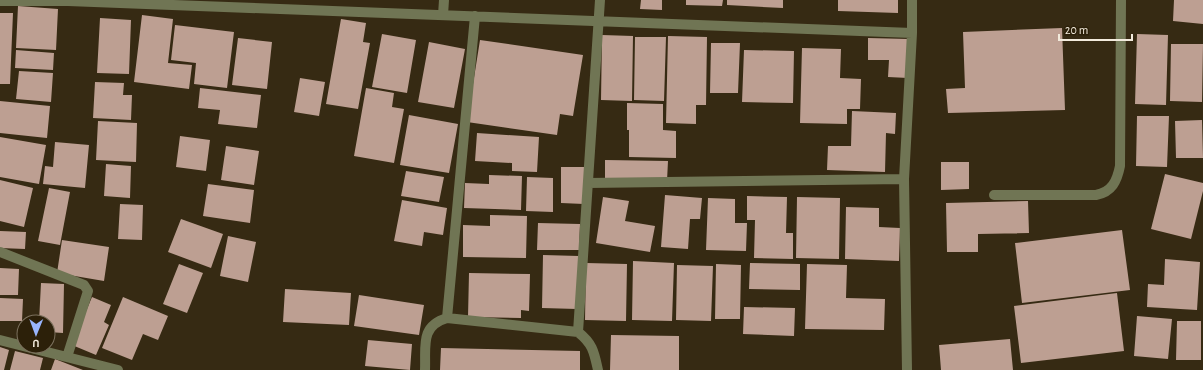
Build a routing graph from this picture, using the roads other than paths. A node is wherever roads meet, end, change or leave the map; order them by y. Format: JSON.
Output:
{"nodes":[{"id":1,"x":444,"y":0,"type":"edge"},
{"id":2,"x":600,"y":0,"type":"edge"},
{"id":3,"x":912,"y":0,"type":"edge"},
{"id":4,"x":1121,"y":0,"type":"edge"},
{"id":5,"x":68,"y":1,"type":"edge"},
{"id":6,"x":0,"y":2,"type":"edge"},
{"id":7,"x":443,"y":15,"type":"junction"},
{"id":8,"x":475,"y":16,"type":"junction"},
{"id":9,"x":599,"y":20,"type":"junction"},
{"id":10,"x":912,"y":33,"type":"junction"},
{"id":11,"x":904,"y":179,"type":"junction"},
{"id":12,"x":588,"y":183,"type":"junction"},
{"id":13,"x":994,"y":195,"type":"dead end"},
{"id":14,"x":0,"y":252,"type":"edge"},
{"id":15,"x":447,"y":318,"type":"junction"},
{"id":16,"x":578,"y":332,"type":"junction"},
{"id":17,"x":0,"y":340,"type":"edge"},
{"id":18,"x":67,"y":357,"type":"junction"},
{"id":19,"x":118,"y":370,"type":"edge"},
{"id":20,"x":425,"y":370,"type":"edge"},
{"id":21,"x":598,"y":370,"type":"edge"},
{"id":22,"x":907,"y":370,"type":"edge"}],
"edges":[{"from":1,"to":7,"type":"street"},
{"from":2,"to":9,"type":"street"},
{"from":3,"to":10,"type":"street"},
{"from":4,"to":13,"type":"street"},
{"from":5,"to":6,"type":"street"},
{"from":5,"to":7,"type":"street"},
{"from":7,"to":8,"type":"street"},
{"from":8,"to":9,"type":"street"},
{"from":8,"to":15,"type":"street"},
{"from":9,"to":10,"type":"street"},
{"from":9,"to":12,"type":"street"},
{"from":10,"to":11,"type":"street"},
{"from":11,"to":12,"type":"street"},
{"from":11,"to":22,"type":"street"},
{"from":12,"to":16,"type":"street"},
{"from":14,"to":18,"type":"street"},
{"from":15,"to":16,"type":"street"},
{"from":15,"to":20,"type":"street"},
{"from":16,"to":21,"type":"street"},
{"from":17,"to":18,"type":"street"},
{"from":18,"to":19,"type":"street"}]}
